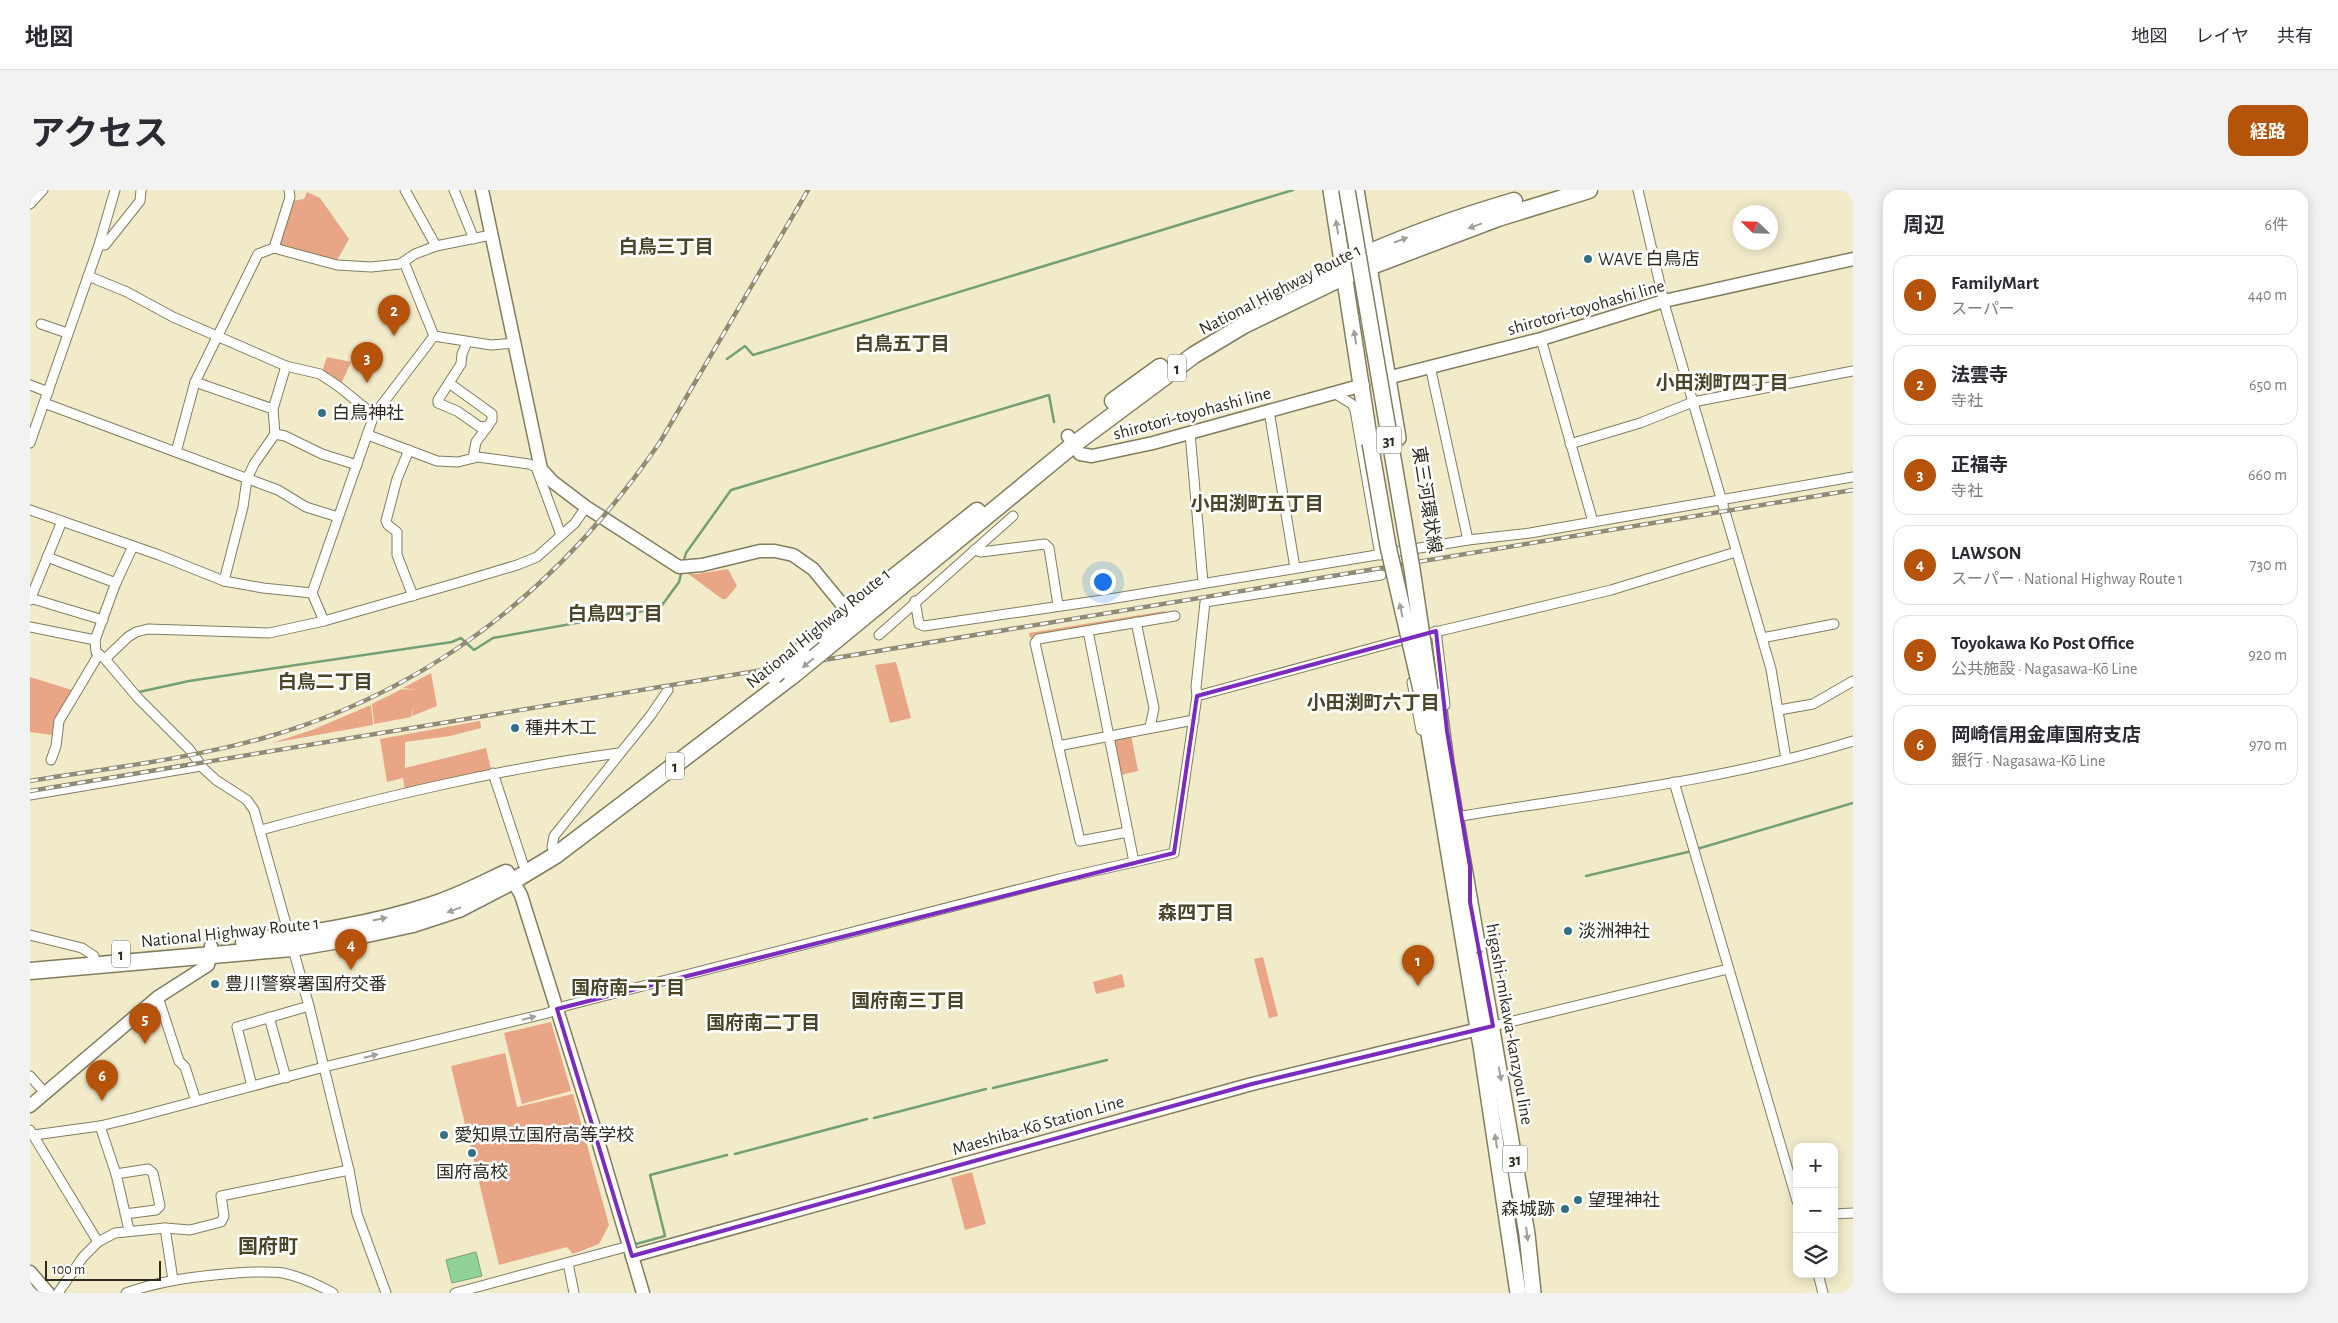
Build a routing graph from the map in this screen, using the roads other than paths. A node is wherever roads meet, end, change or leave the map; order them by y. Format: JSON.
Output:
{"nodes":[{"id":1,"x":44,"y":190,"type":"edge"},
{"id":2,"x":114,"y":190,"type":"edge"},
{"id":3,"x":141,"y":190,"type":"edge"},
{"id":4,"x":289,"y":190,"type":"edge"},
{"id":5,"x":405,"y":190,"type":"edge"},
{"id":6,"x":454,"y":190,"type":"edge"},
{"id":7,"x":482,"y":190,"type":"edge"},
{"id":8,"x":1331,"y":190,"type":"edge"},
{"id":9,"x":1347,"y":190,"type":"edge"},
{"id":10,"x":1356,"y":190,"type":"edge"},
{"id":11,"x":1553,"y":190,"type":"edge"},
{"id":12,"x":1588,"y":190,"type":"edge"},
{"id":13,"x":1638,"y":190,"type":"edge"},
{"id":14,"x":30,"y":204,"type":"edge"},
{"id":15,"x":491,"y":234,"type":"junction"},
{"id":16,"x":474,"y":239,"type":"junction"},
{"id":17,"x":99,"y":245,"type":"junction"},
{"id":18,"x":436,"y":246,"type":"junction"},
{"id":19,"x":274,"y":248,"type":"junction"},
{"id":20,"x":1853,"y":259,"type":"edge"},
{"id":21,"x":1367,"y":260,"type":"junction"},
{"id":22,"x":404,"y":262,"type":"junction"},
{"id":23,"x":1344,"y":270,"type":"junction"},
{"id":24,"x":88,"y":276,"type":"junction"},
{"id":25,"x":1664,"y":301,"type":"junction"},
{"id":26,"x":41,"y":324,"type":"dead end"},
{"id":27,"x":68,"y":333,"type":"junction"},
{"id":28,"x":434,"y":336,"type":"junction"},
{"id":29,"x":218,"y":337,"type":"junction"},
{"id":30,"x":1541,"y":339,"type":"junction"},
{"id":31,"x":467,"y":342,"type":"junction"},
{"id":32,"x":515,"y":343,"type":"junction"},
{"id":33,"x":286,"y":366,"type":"junction"},
{"id":34,"x":1430,"y":366,"type":"junction"},
{"id":35,"x":1853,"y":371,"type":"edge"},
{"id":36,"x":1387,"y":378,"type":"junction"},
{"id":37,"x":195,"y":382,"type":"junction"},
{"id":38,"x":449,"y":383,"type":"junction"},
{"id":39,"x":30,"y":385,"type":"edge"},
{"id":40,"x":1363,"y":385,"type":"junction"},
{"id":41,"x":48,"y":392,"type":"junction"},
{"id":42,"x":1334,"y":393,"type":"junction"},
{"id":43,"x":1693,"y":402,"type":"junction"},
{"id":44,"x":44,"y":403,"type":"junction"},
{"id":45,"x":273,"y":409,"type":"junction"},
{"id":46,"x":1269,"y":411,"type":"junction"},
{"id":47,"x":374,"y":416,"type":"junction"},
{"id":48,"x":488,"y":426,"type":"junction"},
{"id":49,"x":1190,"y":433,"type":"junction"},
{"id":50,"x":275,"y":434,"type":"junction"},
{"id":51,"x":368,"y":435,"type":"junction"},
{"id":52,"x":1071,"y":441,"type":"junction"},
{"id":53,"x":30,"y":443,"type":"edge"},
{"id":54,"x":1570,"y":444,"type":"junction"},
{"id":55,"x":409,"y":450,"type":"junction"},
{"id":56,"x":176,"y":452,"type":"junction"},
{"id":57,"x":473,"y":458,"type":"junction"},
{"id":58,"x":357,"y":465,"type":"junction"},
{"id":59,"x":539,"y":468,"type":"junction"},
{"id":60,"x":1853,"y":477,"type":"edge"},
{"id":61,"x":247,"y":479,"type":"junction"},
{"id":62,"x":1721,"y":499,"type":"junction"},
{"id":63,"x":586,"y":506,"type":"junction"},
{"id":64,"x":30,"y":510,"type":"edge"},
{"id":65,"x":1013,"y":516,"type":"dead end"},
{"id":66,"x":338,"y":517,"type":"junction"},
{"id":67,"x":62,"y":521,"type":"junction"},
{"id":68,"x":1593,"y":522,"type":"junction"},
{"id":69,"x":561,"y":535,"type":"junction"},
{"id":70,"x":1468,"y":540,"type":"junction"},
{"id":71,"x":133,"y":546,"type":"junction"},
{"id":72,"x":974,"y":550,"type":"junction"},
{"id":73,"x":1736,"y":552,"type":"junction"},
{"id":74,"x":1380,"y":555,"type":"junction"},
{"id":75,"x":47,"y":557,"type":"junction"},
{"id":76,"x":1295,"y":568,"type":"junction"},
{"id":77,"x":1381,"y":575,"type":"dead end"},
{"id":78,"x":224,"y":581,"type":"junction"},
{"id":79,"x":116,"y":583,"type":"junction"},
{"id":80,"x":1203,"y":583,"type":"junction"},
{"id":81,"x":312,"y":593,"type":"junction"},
{"id":82,"x":413,"y":596,"type":"junction"},
{"id":83,"x":30,"y":599,"type":"edge"},
{"id":84,"x":915,"y":601,"type":"junction"},
{"id":85,"x":1058,"y":605,"type":"junction"},
{"id":86,"x":1176,"y":616,"type":"dead end"},
{"id":87,"x":852,"y":617,"type":"junction"},
{"id":88,"x":103,"y":620,"type":"junction"},
{"id":89,"x":324,"y":621,"type":"junction"},
{"id":90,"x":1136,"y":622,"type":"junction"},
{"id":91,"x":1834,"y":624,"type":"dead end"},
{"id":92,"x":30,"y":627,"type":"edge"},
{"id":93,"x":1088,"y":630,"type":"junction"},
{"id":94,"x":1436,"y":631,"type":"junction"},
{"id":95,"x":879,"y":634,"type":"dead end"},
{"id":96,"x":1762,"y":638,"type":"junction"},
{"id":97,"x":95,"y":640,"type":"junction"},
{"id":98,"x":1402,"y":640,"type":"junction"},
{"id":99,"x":102,"y":656,"type":"junction"},
{"id":100,"x":1853,"y":681,"type":"edge"},
{"id":101,"x":668,"y":690,"type":"dead end"},
{"id":102,"x":1429,"y":690,"type":"junction"},
{"id":103,"x":1197,"y":696,"type":"junction"},
{"id":104,"x":1779,"y":710,"type":"junction"},
{"id":105,"x":1194,"y":720,"type":"junction"},
{"id":106,"x":1150,"y":727,"type":"junction"},
{"id":107,"x":1109,"y":736,"type":"junction"},
{"id":108,"x":1853,"y":741,"type":"edge"},
{"id":109,"x":1058,"y":746,"type":"junction"},
{"id":110,"x":619,"y":753,"type":"junction"},
{"id":111,"x":1786,"y":759,"type":"junction"},
{"id":112,"x":51,"y":760,"type":"dead end"},
{"id":113,"x":201,"y":766,"type":"junction"},
{"id":114,"x":493,"y":773,"type":"junction"},
{"id":115,"x":1674,"y":782,"type":"junction"},
{"id":116,"x":30,"y":795,"type":"edge"},
{"id":117,"x":1454,"y":818,"type":"junction"},
{"id":118,"x":261,"y":830,"type":"junction"},
{"id":119,"x":1128,"y":832,"type":"junction"},
{"id":120,"x":552,"y":847,"type":"junction"},
{"id":121,"x":1134,"y":862,"type":"junction"},
{"id":122,"x":523,"y":864,"type":"junction"},
{"id":123,"x":511,"y":876,"type":"junction"},
{"id":124,"x":1464,"y":905,"type":"junction"},
{"id":125,"x":30,"y":935,"type":"edge"},
{"id":126,"x":290,"y":942,"type":"junction"},
{"id":127,"x":211,"y":951,"type":"junction"},
{"id":128,"x":94,"y":956,"type":"junction"},
{"id":129,"x":30,"y":961,"type":"edge"},
{"id":130,"x":1728,"y":969,"type":"junction"},
{"id":131,"x":30,"y":971,"type":"edge"},
{"id":132,"x":158,"y":997,"type":"junction"},
{"id":133,"x":309,"y":1006,"type":"junction"},
{"id":134,"x":557,"y":1009,"type":"junction"},
{"id":135,"x":269,"y":1017,"type":"junction"},
{"id":136,"x":1485,"y":1027,"type":"junction"},
{"id":137,"x":324,"y":1067,"type":"junction"},
{"id":138,"x":30,"y":1076,"type":"edge"},
{"id":139,"x":286,"y":1078,"type":"junction"},
{"id":140,"x":252,"y":1086,"type":"junction"},
{"id":141,"x":45,"y":1093,"type":"junction"},
{"id":142,"x":196,"y":1101,"type":"junction"},
{"id":143,"x":30,"y":1106,"type":"edge"},
{"id":144,"x":100,"y":1126,"type":"junction"},
{"id":145,"x":32,"y":1133,"type":"edge"},
{"id":146,"x":349,"y":1170,"type":"junction"},
{"id":147,"x":116,"y":1174,"type":"junction"},
{"id":148,"x":1793,"y":1188,"type":"edge"},
{"id":149,"x":1853,"y":1213,"type":"edge"},
{"id":150,"x":125,"y":1214,"type":"junction"},
{"id":151,"x":1838,"y":1214,"type":"edge"},
{"id":152,"x":165,"y":1228,"type":"junction"},
{"id":153,"x":129,"y":1230,"type":"junction"},
{"id":154,"x":98,"y":1242,"type":"junction"},
{"id":155,"x":631,"y":1251,"type":"junction"},
{"id":156,"x":568,"y":1263,"type":"junction"},
{"id":157,"x":30,"y":1272,"type":"edge"},
{"id":158,"x":1819,"y":1278,"type":"edge"},
{"id":159,"x":173,"y":1280,"type":"junction"},
{"id":160,"x":48,"y":1293,"type":"edge"},
{"id":161,"x":58,"y":1293,"type":"edge"},
{"id":162,"x":126,"y":1293,"type":"edge"},
{"id":163,"x":333,"y":1293,"type":"edge"},
{"id":164,"x":386,"y":1293,"type":"edge"},
{"id":165,"x":455,"y":1293,"type":"edge"},
{"id":166,"x":574,"y":1293,"type":"edge"},
{"id":167,"x":643,"y":1293,"type":"edge"},
{"id":168,"x":1518,"y":1293,"type":"edge"},
{"id":169,"x":1533,"y":1293,"type":"edge"},
{"id":170,"x":1823,"y":1293,"type":"edge"}],
"edges":[{"from":1,"to":14,"type":"street"},
{"from":2,"to":17,"type":"street"},
{"from":3,"to":17,"type":"street"},
{"from":4,"to":19,"type":"street"},
{"from":5,"to":18,"type":"street"},
{"from":6,"to":16,"type":"street"},
{"from":7,"to":15,"type":"main road"},
{"from":23,"to":8,"type":"main road","name":"東三河環状線","number":"31","one_way":true},
{"from":9,"to":102,"type":"main road","name":"higashi-mikawa-kanzyou line","number":"31","bridge":true},
{"from":10,"to":21,"type":"main road","name":"東三河環状線","number":"31"},
{"from":21,"to":11,"type":"highway","name":"National Highway Route 1","number":"1","one_way":true},
{"from":12,"to":21,"type":"highway","name":"National Highway Route 1","number":"1","one_way":true},
{"from":13,"to":25,"type":"street"},
{"from":15,"to":16,"type":"street"},
{"from":15,"to":32,"type":"main road"},
{"from":16,"to":18,"type":"street"},
{"from":17,"to":24,"type":"street"},
{"from":18,"to":22,"type":"street"},
{"from":19,"to":22,"type":"street"},
{"from":19,"to":29,"type":"street"},
{"from":20,"to":25,"type":"main road","name":"shirotori-toyohashi line"},
{"from":21,"to":23,"type":"highway","name":"National Highway Route 1","number":"1"},
{"from":21,"to":36,"type":"main road","name":"東三河環状線","number":"31"},
{"from":22,"to":28,"type":"street"},
{"from":40,"to":23,"type":"main road","name":"東三河環状線","number":"31","one_way":true},
{"from":23,"to":52,"type":"highway","name":"National Highway Route 1","number":"1"},
{"from":24,"to":27,"type":"street"},
{"from":24,"to":29,"type":"street"},
{"from":25,"to":30,"type":"main road","name":"shirotori-toyohashi line"},
{"from":25,"to":43,"type":"street"},
{"from":26,"to":27,"type":"street"},
{"from":27,"to":41,"type":"street"},
{"from":28,"to":31,"type":"street"},
{"from":28,"to":47,"type":"street"},
{"from":29,"to":33,"type":"street"},
{"from":29,"to":37,"type":"street"},
{"from":30,"to":34,"type":"main road","name":"shirotori-toyohashi line"},
{"from":30,"to":54,"type":"street"},
{"from":31,"to":32,"type":"street"},
{"from":31,"to":38,"type":"street"},
{"from":32,"to":59,"type":"main road"},
{"from":33,"to":45,"type":"street"},
{"from":33,"to":47,"type":"street"},
{"from":34,"to":36,"type":"main road","name":"shirotori-toyohashi line"},
{"from":34,"to":70,"type":"street"},
{"from":35,"to":43,"type":"street"},
{"from":36,"to":102,"type":"main road","name":"東三河環状線","number":"31"},
{"from":37,"to":45,"type":"street"},
{"from":37,"to":56,"type":"street"},
{"from":38,"to":48,"type":"street"},
{"from":38,"to":48,"type":"street"},
{"from":39,"to":41,"type":"street"},
{"from":40,"to":42,"type":"main road","name":"shirotori-toyohashi line"},
{"from":102,"to":40,"type":"main road","name":"東三河環状線","number":"31","one_way":true,"bridge":true},
{"from":41,"to":44,"type":"street"},
{"from":42,"to":46,"type":"main road","name":"shirotori-toyohashi line"},
{"from":42,"to":74,"type":"street"},
{"from":43,"to":54,"type":"street"},
{"from":43,"to":62,"type":"street"},
{"from":44,"to":53,"type":"street"},
{"from":44,"to":56,"type":"street"},
{"from":45,"to":50,"type":"street"},
{"from":46,"to":49,"type":"main road","name":"shirotori-toyohashi line"},
{"from":46,"to":76,"type":"street"},
{"from":47,"to":51,"type":"street"},
{"from":48,"to":57,"type":"street"},
{"from":49,"to":52,"type":"main road","name":"shirotori-toyohashi line"},
{"from":49,"to":80,"type":"street"},
{"from":50,"to":58,"type":"street"},
{"from":50,"to":61,"type":"street"},
{"from":51,"to":55,"type":"street"},
{"from":51,"to":58,"type":"street"},
{"from":52,"to":87,"type":"highway","name":"National Highway Route 1","number":"1"},
{"from":54,"to":68,"type":"street"},
{"from":55,"to":57,"type":"street"},
{"from":55,"to":82,"type":"street"},
{"from":56,"to":61,"type":"street"},
{"from":57,"to":59,"type":"street"},
{"from":58,"to":66,"type":"street"},
{"from":59,"to":63,"type":"main road"},
{"from":59,"to":69,"type":"street"},
{"from":60,"to":62,"type":"street"},
{"from":61,"to":66,"type":"street"},
{"from":61,"to":78,"type":"street"},
{"from":62,"to":68,"type":"street"},
{"from":62,"to":73,"type":"street"},
{"from":63,"to":69,"type":"street"},
{"from":63,"to":87,"type":"main road"},
{"from":64,"to":67,"type":"street"},
{"from":65,"to":72,"type":"street"},
{"from":66,"to":81,"type":"street"},
{"from":67,"to":71,"type":"street"},
{"from":67,"to":75,"type":"street"},
{"from":68,"to":70,"type":"street"},
{"from":69,"to":82,"type":"street"},
{"from":70,"to":74,"type":"street"},
{"from":71,"to":78,"type":"street"},
{"from":71,"to":79,"type":"street"},
{"from":72,"to":84,"type":"street"},
{"from":72,"to":85,"type":"street"},
{"from":73,"to":94,"type":"street"},
{"from":73,"to":96,"type":"street"},
{"from":74,"to":76,"type":"street"},
{"from":75,"to":79,"type":"street"},
{"from":75,"to":83,"type":"street"},
{"from":76,"to":80,"type":"street"},
{"from":77,"to":103,"type":"street"},
{"from":78,"to":81,"type":"street"},
{"from":79,"to":88,"type":"street"},
{"from":80,"to":85,"type":"street"},
{"from":81,"to":89,"type":"street"},
{"from":82,"to":89,"type":"street"},
{"from":83,"to":88,"type":"street"},
{"from":84,"to":85,"type":"street"},
{"from":84,"to":95,"type":"street"},
{"from":86,"to":90,"type":"street"},
{"from":87,"to":120,"type":"highway","name":"National Highway Route 1","number":"1","bridge":true},
{"from":87,"to":123,"type":"highway","name":"National Highway Route 1","number":"1","one_way":true,"bridge":true},
{"from":88,"to":97,"type":"street"},
{"from":89,"to":99,"type":"street"},
{"from":90,"to":93,"type":"street"},
{"from":90,"to":106,"type":"street"},
{"from":91,"to":96,"type":"street"},
{"from":92,"to":97,"type":"street"},
{"from":93,"to":107,"type":"street"},
{"from":93,"to":109,"type":"street"},
{"from":94,"to":98,"type":"street"},
{"from":94,"to":117,"type":"street"},
{"from":96,"to":104,"type":"street"},
{"from":97,"to":99,"type":"street"},
{"from":98,"to":103,"type":"street"},
{"from":98,"to":124,"type":"street"},
{"from":99,"to":112,"type":"street"},
{"from":99,"to":113,"type":"street"},
{"from":100,"to":104,"type":"street"},
{"from":101,"to":110,"type":"street"},
{"from":102,"to":117,"type":"main road","name":"東三河環状線","number":"31"},
{"from":102,"to":117,"type":"main road","name":"higashi-mikawa-kanzyou line","number":"31"},
{"from":103,"to":105,"type":"street"},
{"from":104,"to":111,"type":"street"},
{"from":105,"to":106,"type":"street"},
{"from":105,"to":121,"type":"street"},
{"from":106,"to":107,"type":"street"},
{"from":107,"to":109,"type":"street"},
{"from":107,"to":119,"type":"street"},
{"from":108,"to":111,"type":"street"},
{"from":109,"to":119,"type":"street"},
{"from":110,"to":114,"type":"street"},
{"from":110,"to":120,"type":"street"},
{"from":111,"to":115,"type":"street"},
{"from":113,"to":116,"type":"street"},
{"from":113,"to":118,"type":"street"},
{"from":114,"to":118,"type":"street"},
{"from":114,"to":122,"type":"street"},
{"from":115,"to":117,"type":"street"},
{"from":115,"to":130,"type":"street"},
{"from":117,"to":124,"type":"main road","name":"higashi-mikawa-kanzyou line","number":"31"},
{"from":118,"to":126,"type":"street"},
{"from":119,"to":121,"type":"street"},
{"from":120,"to":122,"type":"highway","name":"National Highway Route 1","number":"1"},
{"from":121,"to":134,"type":"street"},
{"from":122,"to":123,"type":"highway","name":"National Highway Route 1","number":"1"},
{"from":123,"to":126,"type":"highway","name":"National Highway Route 1","number":"1"},
{"from":123,"to":134,"type":"main road"},
{"from":124,"to":136,"type":"main road","name":"higashi-mikawa-kanzyou line","number":"31"},
{"from":125,"to":128,"type":"street"},
{"from":126,"to":127,"type":"highway","name":"National Highway Route 1","number":"1"},
{"from":126,"to":133,"type":"street"},
{"from":127,"to":128,"type":"highway","name":"National Highway Route 1","number":"1"},
{"from":127,"to":131,"type":"highway","name":"National Highway Route 1","number":"1"},
{"from":127,"to":132,"type":"main road"},
{"from":128,"to":129,"type":"highway","name":"National Highway Route 1","number":"1"},
{"from":130,"to":136,"type":"street"},
{"from":130,"to":148,"type":"street"},
{"from":132,"to":141,"type":"main road"},
{"from":132,"to":142,"type":"street"},
{"from":133,"to":135,"type":"street"},
{"from":133,"to":137,"type":"street"},
{"from":137,"to":134,"type":"street","one_way":true},
{"from":134,"to":155,"type":"main road"},
{"from":135,"to":139,"type":"street"},
{"from":135,"to":140,"type":"street"},
{"from":136,"to":155,"type":"main road","name":"Maeshiba-Kō Station Line"},
{"from":168,"to":136,"type":"main road","name":"higashi-mikawa-kanzyou line","number":"31","one_way":true},
{"from":136,"to":169,"type":"main road","name":"higashi-mikawa-kanzyou line","number":"31","one_way":true},
{"from":137,"to":139,"type":"street"},
{"from":137,"to":146,"type":"street"},
{"from":138,"to":141,"type":"street"},
{"from":139,"to":140,"type":"street"},
{"from":140,"to":142,"type":"street"},
{"from":141,"to":143,"type":"main road"},
{"from":142,"to":144,"type":"street"},
{"from":144,"to":145,"type":"street"},
{"from":144,"to":147,"type":"street"},
{"from":145,"to":154,"type":"street"},
{"from":146,"to":152,"type":"street"},
{"from":146,"to":164,"type":"street"},
{"from":147,"to":150,"type":"street"},
{"from":147,"to":150,"type":"street"},
{"from":149,"to":151,"type":"street"},
{"from":150,"to":153,"type":"street"},
{"from":152,"to":153,"type":"street"},
{"from":152,"to":159,"type":"street"},
{"from":153,"to":154,"type":"street"},
{"from":154,"to":161,"type":"street"},
{"from":155,"to":156,"type":"street"},
{"from":155,"to":167,"type":"main road"},
{"from":156,"to":165,"type":"street"},
{"from":156,"to":166,"type":"street"},
{"from":157,"to":160,"type":"main road"},
{"from":158,"to":170,"type":"street"},
{"from":159,"to":162,"type":"street"},
{"from":159,"to":163,"type":"street"}]}
